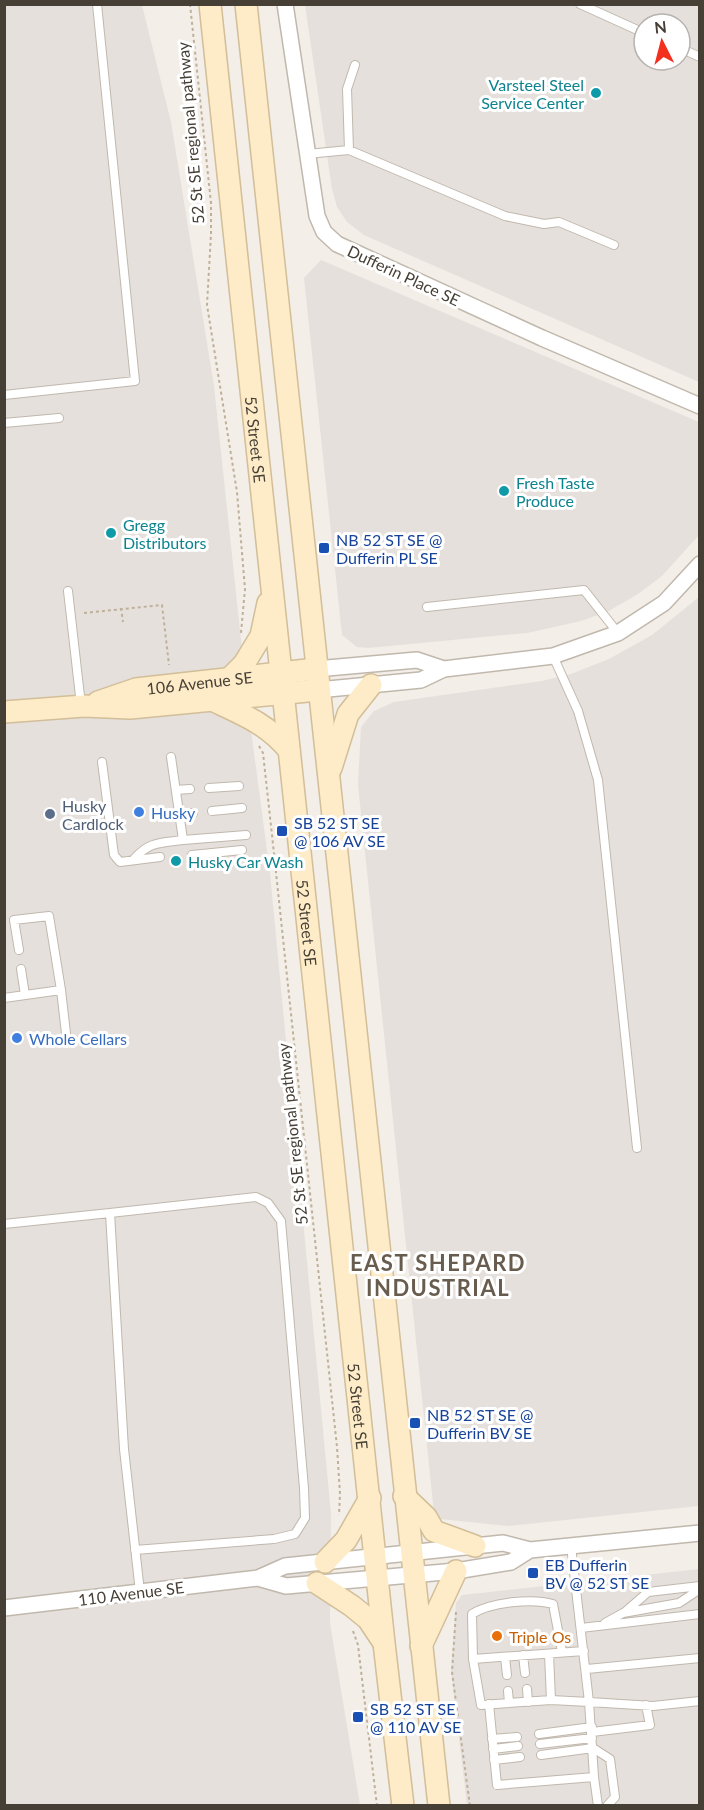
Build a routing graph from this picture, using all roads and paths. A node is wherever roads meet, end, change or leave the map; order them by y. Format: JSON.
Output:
{"nodes":[{"id":1,"x":97,"y":4,"type":"edge"},
{"id":2,"x":190,"y":4,"type":"edge"},
{"id":3,"x":210,"y":4,"type":"edge"},
{"id":4,"x":246,"y":4,"type":"edge"},
{"id":5,"x":285,"y":4,"type":"edge"},
{"id":6,"x":580,"y":4,"type":"edge"},
{"id":7,"x":632,"y":28,"type":"edge"},
{"id":8,"x":355,"y":65,"type":"dead end"},
{"id":9,"x":348,"y":150,"type":"junction"},
{"id":10,"x":307,"y":154,"type":"junction"},
{"id":11,"x":614,"y":245,"type":"dead end"},
{"id":12,"x":4,"y":395,"type":"edge"},
{"id":13,"x":699,"y":406,"type":"edge"},
{"id":14,"x":59,"y":418,"type":"dead end"},
{"id":15,"x":4,"y":423,"type":"edge"},
{"id":16,"x":699,"y":564,"type":"edge"},
{"id":17,"x":272,"y":587,"type":"junction"},
{"id":18,"x":68,"y":591,"type":"dead end"},
{"id":19,"x":427,"y":607,"type":"dead end"},
{"id":20,"x":121,"y":608,"type":"junction"},
{"id":21,"x":84,"y":613,"type":"dead end"},
{"id":22,"x":123,"y":622,"type":"dead end"},
{"id":23,"x":618,"y":633,"type":"junction"},
{"id":24,"x":241,"y":636,"type":"dead end"},
{"id":25,"x":553,"y":657,"type":"junction"},
{"id":26,"x":169,"y":665,"type":"dead end"},
{"id":27,"x":316,"y":669,"type":"junction"},
{"id":28,"x":444,"y":669,"type":"junction"},
{"id":29,"x":230,"y":678,"type":"junction"},
{"id":30,"x":282,"y":683,"type":"junction"},
{"id":31,"x":371,"y":686,"type":"junction"},
{"id":32,"x":318,"y":690,"type":"junction"},
{"id":33,"x":214,"y":700,"type":"junction"},
{"id":34,"x":82,"y":706,"type":"junction"},
{"id":35,"x":4,"y":712,"type":"edge"},
{"id":36,"x":256,"y":741,"type":"dead end"},
{"id":37,"x":289,"y":750,"type":"junction"},
{"id":38,"x":171,"y":757,"type":"dead end"},
{"id":39,"x":102,"y":762,"type":"dead end"},
{"id":40,"x":328,"y":777,"type":"junction"},
{"id":41,"x":239,"y":786,"type":"dead end"},
{"id":42,"x":209,"y":788,"type":"dead end"},
{"id":43,"x":190,"y":789,"type":"dead end"},
{"id":44,"x":176,"y":790,"type":"junction"},
{"id":45,"x":242,"y":808,"type":"dead end"},
{"id":46,"x":212,"y":811,"type":"dead end"},
{"id":47,"x":193,"y":813,"type":"dead end"},
{"id":48,"x":180,"y":815,"type":"junction"},
{"id":49,"x":246,"y":835,"type":"dead end"},
{"id":50,"x":183,"y":840,"type":"junction"},
{"id":51,"x":242,"y":850,"type":"dead end"},
{"id":52,"x":192,"y":855,"type":"dead end"},
{"id":53,"x":160,"y":857,"type":"dead end"},
{"id":54,"x":134,"y":859,"type":"junction"},
{"id":55,"x":19,"y":950,"type":"dead end"},
{"id":56,"x":21,"y":969,"type":"dead end"},
{"id":57,"x":61,"y":990,"type":"junction"},
{"id":58,"x":25,"y":995,"type":"junction"},
{"id":59,"x":4,"y":998,"type":"edge"},
{"id":60,"x":67,"y":1042,"type":"dead end"},
{"id":61,"x":637,"y":1148,"type":"dead end"},
{"id":62,"x":110,"y":1213,"type":"junction"},
{"id":63,"x":4,"y":1224,"type":"edge"},
{"id":64,"x":404,"y":1496,"type":"junction"},
{"id":65,"x":370,"y":1498,"type":"junction"},
{"id":66,"x":338,"y":1520,"type":"dead end"},
{"id":67,"x":699,"y":1533,"type":"edge"},
{"id":68,"x":475,"y":1546,"type":"junction"},
{"id":69,"x":571,"y":1546,"type":"junction"},
{"id":70,"x":530,"y":1550,"type":"junction"},
{"id":71,"x":135,"y":1551,"type":"junction"},
{"id":72,"x":375,"y":1557,"type":"junction"},
{"id":73,"x":325,"y":1562,"type":"junction"},
{"id":74,"x":412,"y":1564,"type":"junction"},
{"id":75,"x":456,"y":1571,"type":"junction"},
{"id":76,"x":258,"y":1578,"type":"junction"},
{"id":77,"x":377,"y":1578,"type":"junction"},
{"id":78,"x":318,"y":1583,"type":"junction"},
{"id":79,"x":699,"y":1587,"type":"edge"},
{"id":80,"x":140,"y":1592,"type":"junction"},
{"id":81,"x":457,"y":1603,"type":"dead end"},
{"id":82,"x":4,"y":1608,"type":"edge"},
{"id":83,"x":624,"y":1613,"type":"junction"},
{"id":84,"x":699,"y":1614,"type":"edge"},
{"id":85,"x":601,"y":1625,"type":"junction"},
{"id":86,"x":350,"y":1628,"type":"dead end"},
{"id":87,"x":581,"y":1628,"type":"junction"},
{"id":88,"x":384,"y":1643,"type":"junction"},
{"id":89,"x":420,"y":1646,"type":"junction"},
{"id":90,"x":584,"y":1651,"type":"junction"},
{"id":91,"x":562,"y":1652,"type":"junction"},
{"id":92,"x":549,"y":1654,"type":"junction"},
{"id":93,"x":523,"y":1656,"type":"junction"},
{"id":94,"x":505,"y":1657,"type":"junction"},
{"id":95,"x":699,"y":1658,"type":"edge"},
{"id":96,"x":473,"y":1659,"type":"junction"},
{"id":97,"x":587,"y":1669,"type":"junction"},
{"id":98,"x":525,"y":1673,"type":"dead end"},
{"id":99,"x":507,"y":1676,"type":"dead end"},
{"id":100,"x":527,"y":1689,"type":"dead end"},
{"id":101,"x":508,"y":1691,"type":"dead end"},
{"id":102,"x":551,"y":1700,"type":"junction"},
{"id":103,"x":699,"y":1701,"type":"edge"},
{"id":104,"x":528,"y":1702,"type":"junction"},
{"id":105,"x":589,"y":1702,"type":"junction"},
{"id":106,"x":509,"y":1703,"type":"junction"},
{"id":107,"x":489,"y":1704,"type":"junction"},
{"id":108,"x":646,"y":1705,"type":"junction"},
{"id":109,"x":592,"y":1732,"type":"junction"},
{"id":110,"x":539,"y":1734,"type":"dead end"},
{"id":111,"x":517,"y":1737,"type":"dead end"},
{"id":112,"x":492,"y":1739,"type":"junction"},
{"id":113,"x":540,"y":1744,"type":"dead end"},
{"id":114,"x":518,"y":1746,"type":"dead end"},
{"id":115,"x":593,"y":1748,"type":"junction"},
{"id":116,"x":493,"y":1749,"type":"junction"},
{"id":117,"x":541,"y":1755,"type":"dead end"},
{"id":118,"x":520,"y":1757,"type":"dead end"},
{"id":119,"x":494,"y":1760,"type":"junction"},
{"id":120,"x":594,"y":1777,"type":"junction"},
{"id":121,"x":377,"y":1806,"type":"edge"},
{"id":122,"x":403,"y":1806,"type":"edge"},
{"id":123,"x":439,"y":1806,"type":"edge"},
{"id":124,"x":470,"y":1806,"type":"edge"},
{"id":125,"x":598,"y":1806,"type":"edge"},
{"id":126,"x":607,"y":1806,"type":"edge"}],
"edges":[{"from":1,"to":12,"type":"lane"},
{"from":2,"to":24,"type":"path","name":"52 St SE regional pathway"},
{"from":3,"to":17,"type":"main road","name":"52 Street SE"},
{"from":4,"to":27,"type":"main road","name":"52 Street SE"},
{"from":5,"to":10,"type":"street","name":"Dufferin Place SE"},
{"from":6,"to":7,"type":"lane"},
{"from":8,"to":9,"type":"lane"},
{"from":9,"to":10,"type":"lane"},
{"from":9,"to":11,"type":"lane"},
{"from":10,"to":13,"type":"street","name":"Dufferin Place SE"},
{"from":14,"to":15,"type":"lane"},
{"from":16,"to":23,"type":"street"},
{"from":17,"to":29,"type":"main road"},
{"from":17,"to":30,"type":"main road","name":"52 Street SE"},
{"from":18,"to":34,"type":"lane"},
{"from":19,"to":23,"type":"lane"},
{"from":20,"to":21,"type":"path"},
{"from":20,"to":22,"type":"path"},
{"from":20,"to":26,"type":"path"},
{"from":23,"to":25,"type":"street"},
{"from":25,"to":28,"type":"street"},
{"from":25,"to":61,"type":"lane"},
{"from":27,"to":28,"type":"street"},
{"from":27,"to":30,"type":"main road","name":"106 Avenue SE"},
{"from":27,"to":32,"type":"main road","name":"52 Street SE"},
{"from":28,"to":31,"type":"street"},
{"from":29,"to":30,"type":"main road","name":"106 Avenue SE"},
{"from":29,"to":34,"type":"main road","name":"106 Avenue SE"},
{"from":30,"to":32,"type":"main road","name":"106 Avenue SE"},
{"from":30,"to":33,"type":"main road","name":"106 Avenue SE"},
{"from":30,"to":37,"type":"main road","name":"52 Street SE"},
{"from":31,"to":32,"type":"street"},
{"from":31,"to":40,"type":"main road"},
{"from":32,"to":40,"type":"main road","name":"52 Street SE"},
{"from":33,"to":34,"type":"main road","name":"106 Avenue SE"},
{"from":33,"to":37,"type":"main road"},
{"from":34,"to":35,"type":"main road","name":"106 Avenue SE"},
{"from":36,"to":66,"type":"path","name":"52 St SE regional pathway"},
{"from":37,"to":65,"type":"main road","name":"52 Street SE"},
{"from":38,"to":44,"type":"lane"},
{"from":39,"to":54,"type":"lane"},
{"from":40,"to":64,"type":"main road","name":"52 Street SE"},
{"from":41,"to":42,"type":"lane"},
{"from":43,"to":44,"type":"lane"},
{"from":44,"to":48,"type":"lane"},
{"from":45,"to":46,"type":"lane"},
{"from":47,"to":48,"type":"lane"},
{"from":48,"to":50,"type":"lane"},
{"from":49,"to":50,"type":"lane"},
{"from":50,"to":54,"type":"lane"},
{"from":51,"to":52,"type":"lane"},
{"from":53,"to":54,"type":"lane"},
{"from":55,"to":57,"type":"lane"},
{"from":56,"to":58,"type":"lane"},
{"from":57,"to":58,"type":"lane"},
{"from":57,"to":60,"type":"lane"},
{"from":58,"to":59,"type":"lane"},
{"from":62,"to":63,"type":"lane"},
{"from":62,"to":71,"type":"lane"},
{"from":62,"to":71,"type":"lane"},
{"from":64,"to":68,"type":"main road"},
{"from":64,"to":74,"type":"main road","name":"52 Street SE"},
{"from":65,"to":72,"type":"main road","name":"52 Street SE"},
{"from":65,"to":73,"type":"main road"},
{"from":67,"to":69,"type":"street"},
{"from":68,"to":70,"type":"street"},
{"from":68,"to":74,"type":"street"},
{"from":69,"to":70,"type":"street"},
{"from":69,"to":87,"type":"lane"},
{"from":70,"to":75,"type":"street"},
{"from":71,"to":80,"type":"lane"},
{"from":72,"to":73,"type":"street","name":"110 Avenue SE"},
{"from":72,"to":74,"type":"street","name":"110 Avenue SE"},
{"from":72,"to":77,"type":"main road","name":"52 Street SE"},
{"from":73,"to":76,"type":"street","name":"110 Avenue SE"},
{"from":74,"to":75,"type":"street"},
{"from":74,"to":77,"type":"street","name":"110 Avenue SE"},
{"from":74,"to":89,"type":"main road","name":"52 Street SE"},
{"from":75,"to":89,"type":"main road"},
{"from":76,"to":78,"type":"street","name":"110 Avenue SE"},
{"from":76,"to":80,"type":"street","name":"110 Avenue SE"},
{"from":77,"to":78,"type":"street","name":"110 Avenue SE"},
{"from":77,"to":88,"type":"main road","name":"52 Street SE"},
{"from":78,"to":88,"type":"main road"},
{"from":79,"to":83,"type":"lane"},
{"from":79,"to":83,"type":"lane"},
{"from":80,"to":82,"type":"street","name":"110 Avenue SE"},
{"from":81,"to":124,"type":"path"},
{"from":83,"to":85,"type":"lane"},
{"from":84,"to":85,"type":"lane"},
{"from":85,"to":87,"type":"lane"},
{"from":86,"to":121,"type":"path"},
{"from":87,"to":90,"type":"lane"},
{"from":88,"to":122,"type":"main road","name":"52 Street SE"},
{"from":89,"to":123,"type":"main road","name":"52 Street SE"},
{"from":90,"to":91,"type":"lane"},
{"from":90,"to":97,"type":"lane"},
{"from":91,"to":92,"type":"lane"},
{"from":91,"to":96,"type":"lane"},
{"from":92,"to":93,"type":"lane"},
{"from":92,"to":102,"type":"lane"},
{"from":93,"to":94,"type":"lane"},
{"from":93,"to":98,"type":"lane"},
{"from":94,"to":96,"type":"lane"},
{"from":94,"to":99,"type":"lane"},
{"from":95,"to":97,"type":"lane"},
{"from":96,"to":107,"type":"lane"},
{"from":97,"to":105,"type":"lane"},
{"from":100,"to":104,"type":"lane"},
{"from":101,"to":106,"type":"lane"},
{"from":102,"to":104,"type":"lane"},
{"from":102,"to":105,"type":"lane"},
{"from":103,"to":108,"type":"lane"},
{"from":104,"to":106,"type":"lane"},
{"from":105,"to":108,"type":"lane"},
{"from":105,"to":109,"type":"lane"},
{"from":106,"to":107,"type":"lane"},
{"from":107,"to":112,"type":"lane"},
{"from":108,"to":109,"type":"lane"},
{"from":109,"to":110,"type":"lane"},
{"from":109,"to":113,"type":"lane"},
{"from":109,"to":115,"type":"lane"},
{"from":111,"to":112,"type":"lane"},
{"from":112,"to":116,"type":"lane"},
{"from":114,"to":116,"type":"lane"},
{"from":115,"to":117,"type":"lane"},
{"from":115,"to":120,"type":"lane"},
{"from":115,"to":126,"type":"lane"},
{"from":116,"to":119,"type":"lane"},
{"from":118,"to":119,"type":"lane"},
{"from":119,"to":120,"type":"lane"},
{"from":120,"to":125,"type":"lane"}]}
